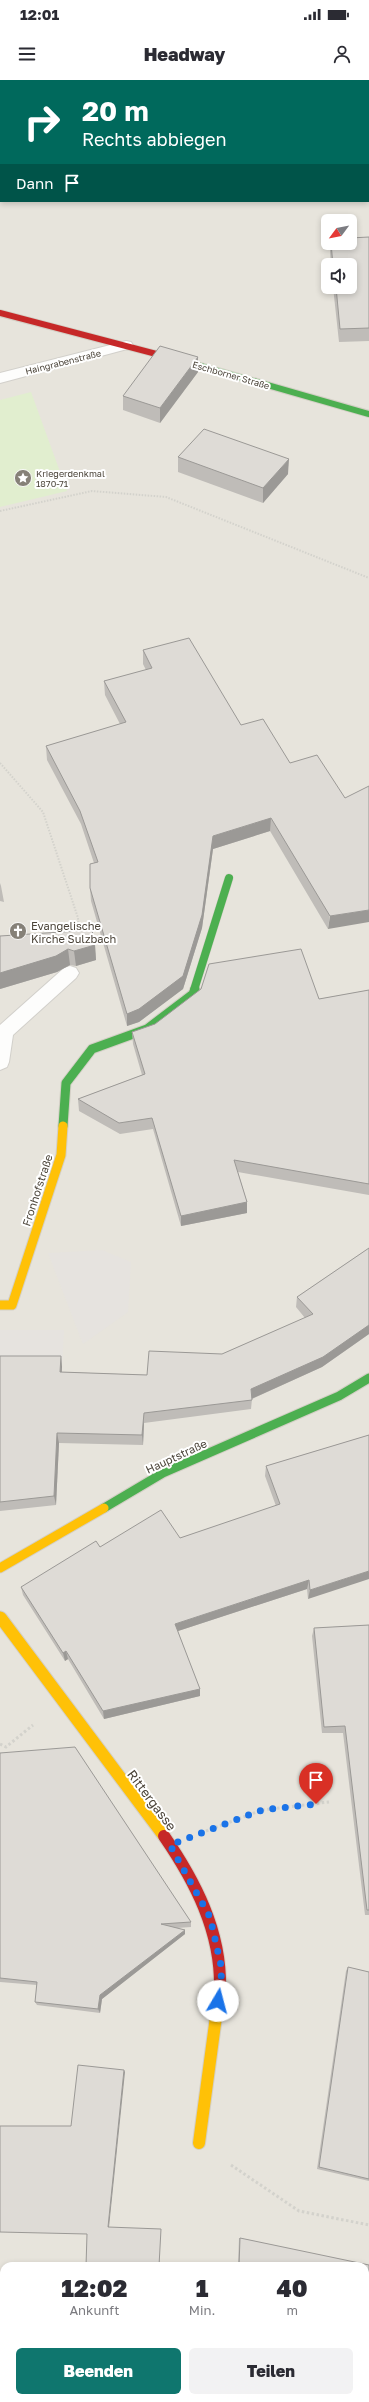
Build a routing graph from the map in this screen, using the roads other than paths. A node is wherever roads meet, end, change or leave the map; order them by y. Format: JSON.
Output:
{"nodes":[{"id":1,"x":0,"y":313,"type":"edge"},
{"id":2,"x":126,"y":346,"type":"junction"},
{"id":3,"x":0,"y":378,"type":"edge"},
{"id":4,"x":369,"y":414,"type":"edge"},
{"id":5,"x":229,"y":878,"type":"dead end"},
{"id":6,"x":70,"y":973,"type":"road end"},
{"id":7,"x":0,"y":1062,"type":"edge"},
{"id":8,"x":0,"y":1306,"type":"edge"},
{"id":9,"x":369,"y":1378,"type":"edge"},
{"id":10,"x":0,"y":1568,"type":"edge"},
{"id":11,"x":0,"y":1616,"type":"edge"},
{"id":12,"x":199,"y":2143,"type":"road end"}],
"edges":[{"from":1,"to":2,"type":"street","name":"Eschborner Straße"},
{"from":2,"to":3,"type":"street","name":"Haingrabenstraße"},
{"from":2,"to":4,"type":"street","name":"Eschborner Straße"},
{"from":5,"to":8,"type":"street","name":"Fronhofstraße"},
{"from":6,"to":7,"type":"lane"},
{"from":9,"to":10,"type":"street","name":"Hauptstraße"},
{"from":11,"to":12,"type":"street","name":"Rittergasse"}]}
